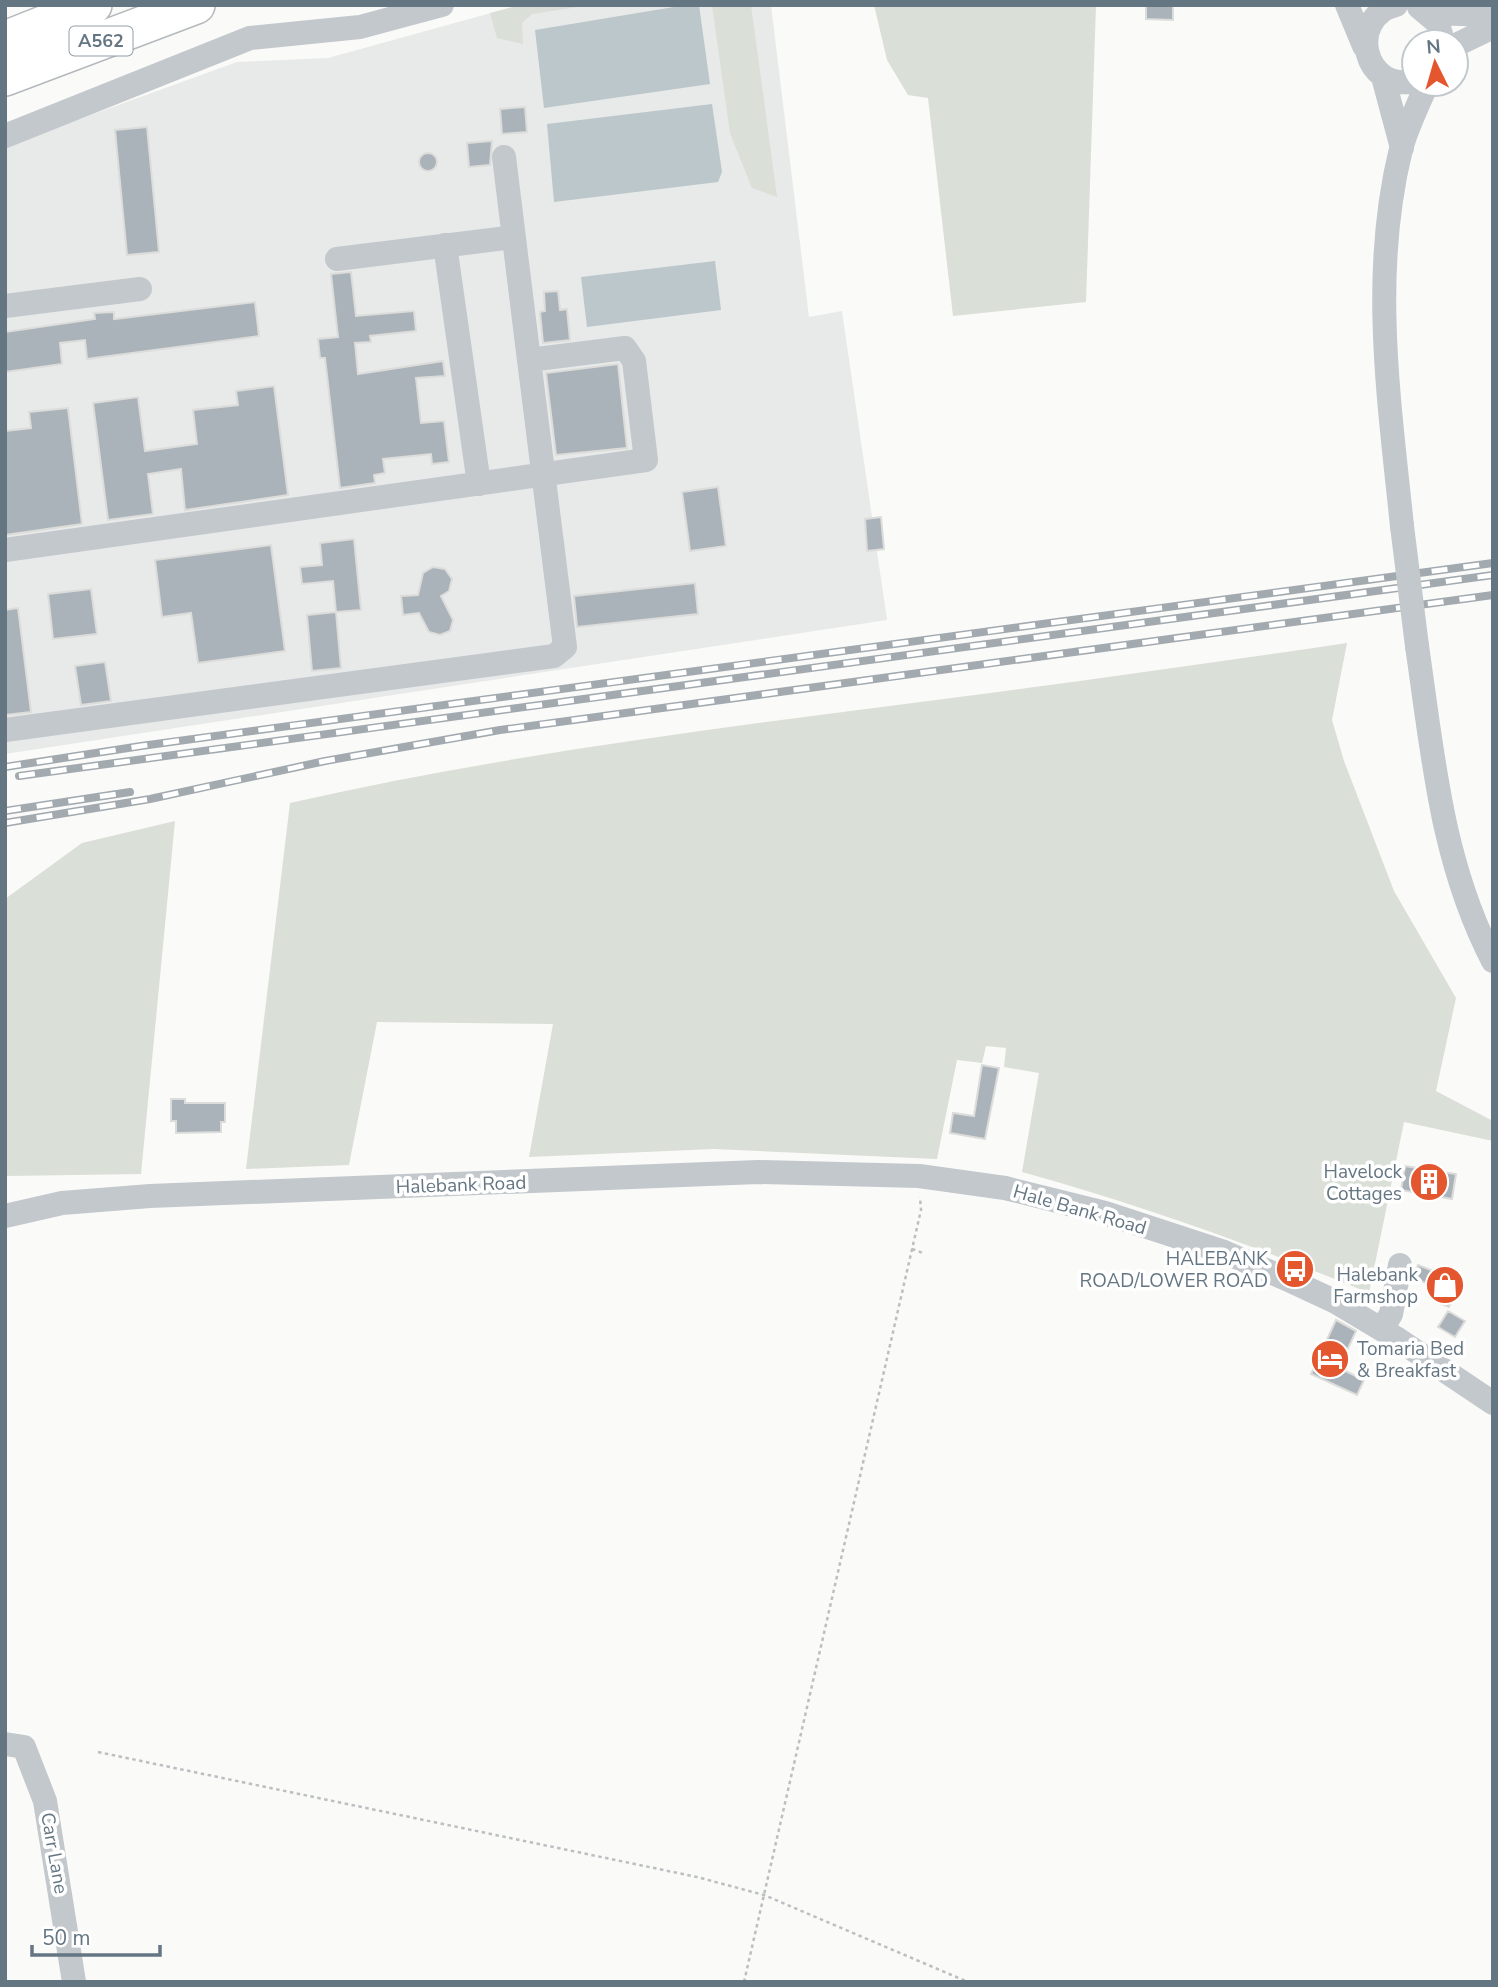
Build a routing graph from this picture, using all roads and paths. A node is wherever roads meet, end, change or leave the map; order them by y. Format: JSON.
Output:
{"nodes":[{"id":1,"x":93,"y":5,"type":"edge"},
{"id":2,"x":196,"y":5,"type":"edge"},
{"id":3,"x":442,"y":5,"type":"edge"},
{"id":4,"x":1347,"y":5,"type":"edge"},
{"id":5,"x":1393,"y":6,"type":"edge"},
{"id":6,"x":1420,"y":9,"type":"edge"},
{"id":7,"x":1493,"y":15,"type":"edge"},
{"id":8,"x":1493,"y":27,"type":"edge"},
{"id":9,"x":1439,"y":28,"type":"edge"},
{"id":10,"x":1470,"y":38,"type":"edge"},
{"id":11,"x":5,"y":40,"type":"edge"},
{"id":12,"x":1364,"y":46,"type":"junction"},
{"id":13,"x":5,"y":77,"type":"edge"},
{"id":14,"x":1383,"y":77,"type":"junction"},
{"id":15,"x":1400,"y":82,"type":"edge"},
{"id":16,"x":1422,"y":98,"type":"edge"},
{"id":17,"x":5,"y":136,"type":"edge"},
{"id":18,"x":1402,"y":148,"type":"junction"},
{"id":19,"x":504,"y":157,"type":"dead end"},
{"id":20,"x":514,"y":237,"type":"junction"},
{"id":21,"x":445,"y":245,"type":"junction"},
{"id":22,"x":337,"y":259,"type":"dead end"},
{"id":23,"x":140,"y":289,"type":"dead end"},
{"id":24,"x":5,"y":306,"type":"edge"},
{"id":25,"x":529,"y":360,"type":"junction"},
{"id":26,"x":545,"y":474,"type":"junction"},
{"id":27,"x":479,"y":484,"type":"junction"},
{"id":28,"x":5,"y":550,"type":"edge"},
{"id":29,"x":5,"y":730,"type":"edge"},
{"id":30,"x":1493,"y":961,"type":"edge"},
{"id":31,"x":919,"y":1176,"type":"junction"},
{"id":32,"x":5,"y":1216,"type":"edge"},
{"id":33,"x":912,"y":1249,"type":"junction"},
{"id":34,"x":923,"y":1253,"type":"dead end"},
{"id":35,"x":1400,"y":1265,"type":"dead end"},
{"id":36,"x":1382,"y":1329,"type":"junction"},
{"id":37,"x":1493,"y":1403,"type":"edge"},
{"id":38,"x":5,"y":1744,"type":"edge"},
{"id":39,"x":98,"y":1752,"type":"dead end"},
{"id":40,"x":764,"y":1895,"type":"junction"},
{"id":41,"x":74,"y":1982,"type":"edge"},
{"id":42,"x":744,"y":1982,"type":"edge"},
{"id":43,"x":968,"y":1982,"type":"edge"}],
"edges":[{"from":1,"to":11,"type":"highway","number":"A562"},
{"from":2,"to":13,"type":"highway","number":"A562"},
{"from":3,"to":17,"type":"street"},
{"from":4,"to":12,"type":"street"},
{"from":5,"to":12,"type":"street"},
{"from":6,"to":7,"type":"street"},
{"from":6,"to":9,"type":"street"},
{"from":8,"to":10,"type":"street"},
{"from":12,"to":14,"type":"street"},
{"from":14,"to":15,"type":"street"},
{"from":14,"to":18,"type":"street"},
{"from":16,"to":18,"type":"street"},
{"from":18,"to":30,"type":"street","bridge":true},
{"from":19,"to":20,"type":"street"},
{"from":20,"to":21,"type":"street"},
{"from":20,"to":25,"type":"street"},
{"from":21,"to":22,"type":"street"},
{"from":21,"to":27,"type":"street"},
{"from":23,"to":24,"type":"street"},
{"from":25,"to":26,"type":"street"},
{"from":25,"to":26,"type":"street"},
{"from":26,"to":27,"type":"street"},
{"from":26,"to":29,"type":"street"},
{"from":27,"to":28,"type":"street"},
{"from":31,"to":32,"type":"street","name":"Halebank Road"},
{"from":31,"to":33,"type":"path"},
{"from":31,"to":36,"type":"street","name":"Hale Bank Road"},
{"from":33,"to":34,"type":"path"},
{"from":33,"to":40,"type":"path"},
{"from":35,"to":36,"type":"street"},
{"from":36,"to":37,"type":"street","name":"Hale Bank Road"},
{"from":38,"to":41,"type":"street","name":"Carr Lane"},
{"from":39,"to":40,"type":"path"},
{"from":40,"to":42,"type":"path"},
{"from":40,"to":43,"type":"path"}]}
